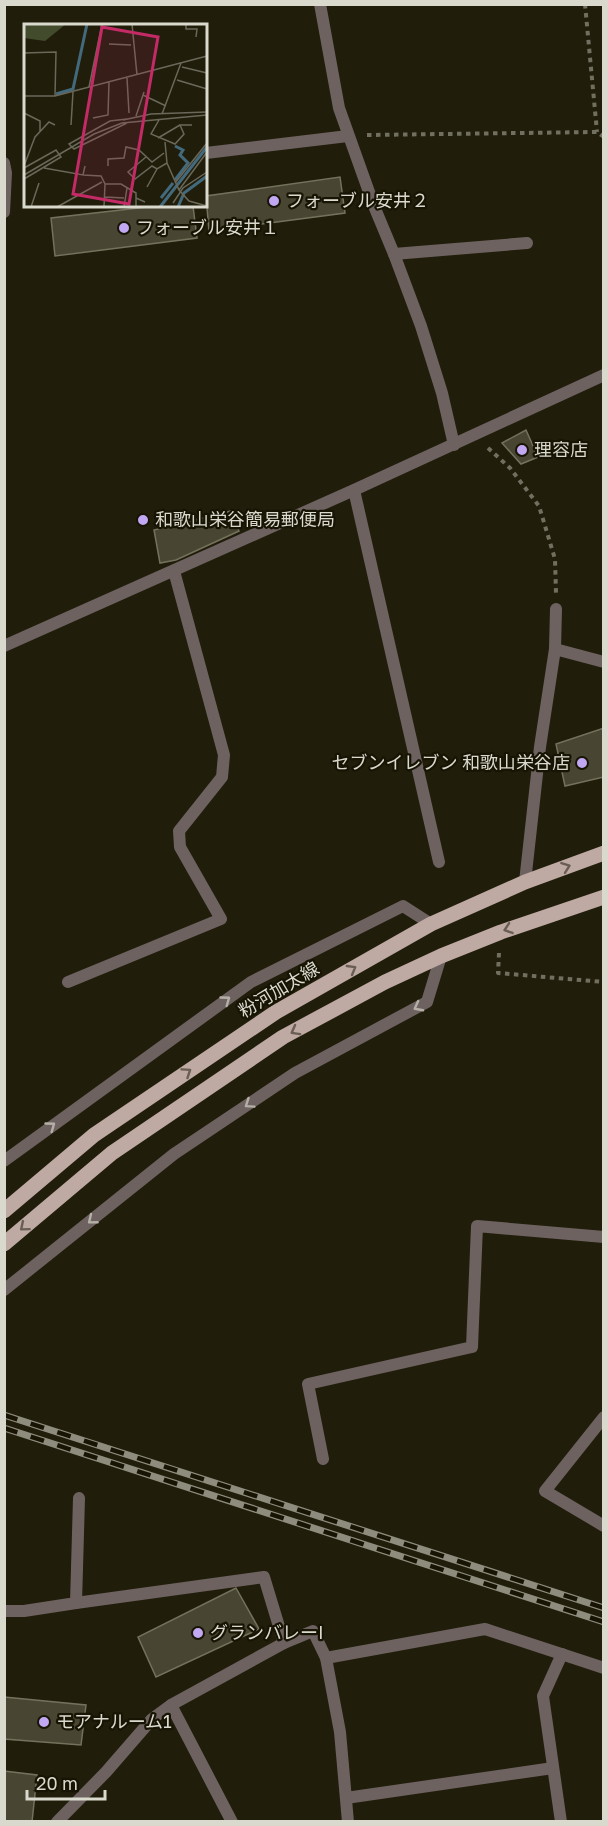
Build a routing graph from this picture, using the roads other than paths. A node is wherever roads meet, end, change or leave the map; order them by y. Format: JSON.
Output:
{"nodes":[{"id":1,"x":320,"y":4,"type":"edge"},
{"id":2,"x":348,"y":136,"type":"junction"},
{"id":3,"x":207,"y":153,"type":"edge"},
{"id":4,"x":4,"y":163,"type":"edge"},
{"id":5,"x":4,"y":212,"type":"edge"},
{"id":6,"x":527,"y":243,"type":"dead end"},
{"id":7,"x":394,"y":254,"type":"junction"},
{"id":8,"x":603,"y":375,"type":"edge"},
{"id":9,"x":454,"y":445,"type":"junction"},
{"id":10,"x":354,"y":490,"type":"junction"},
{"id":11,"x":174,"y":571,"type":"junction"},
{"id":12,"x":556,"y":609,"type":"road end"},
{"id":13,"x":4,"y":646,"type":"edge"},
{"id":14,"x":555,"y":650,"type":"junction"},
{"id":15,"x":603,"y":662,"type":"edge"},
{"id":16,"x":603,"y":853,"type":"edge"},
{"id":17,"x":439,"y":862,"type":"dead end"},
{"id":18,"x":525,"y":882,"type":"junction"},
{"id":19,"x":603,"y":897,"type":"edge"},
{"id":20,"x":431,"y":924,"type":"junction"},
{"id":21,"x":441,"y":956,"type":"junction"},
{"id":22,"x":68,"y":982,"type":"dead end"},
{"id":23,"x":4,"y":1161,"type":"edge"},
{"id":24,"x":4,"y":1211,"type":"edge"},
{"id":25,"x":603,"y":1237,"type":"edge"},
{"id":26,"x":4,"y":1244,"type":"edge"},
{"id":27,"x":4,"y":1290,"type":"edge"},
{"id":28,"x":603,"y":1417,"type":"edge"},
{"id":29,"x":323,"y":1459,"type":"dead end"},
{"id":30,"x":79,"y":1498,"type":"dead end"},
{"id":31,"x":603,"y":1526,"type":"edge"},
{"id":32,"x":76,"y":1603,"type":"junction"},
{"id":33,"x":4,"y":1611,"type":"edge"},
{"id":34,"x":284,"y":1643,"type":"junction"},
{"id":35,"x":562,"y":1654,"type":"junction"},
{"id":36,"x":326,"y":1658,"type":"junction"},
{"id":37,"x":603,"y":1668,"type":"edge"},
{"id":38,"x":171,"y":1705,"type":"junction"},
{"id":39,"x":553,"y":1768,"type":"junction"},
{"id":40,"x":346,"y":1798,"type":"junction"},
{"id":41,"x":57,"y":1821,"type":"edge"},
{"id":42,"x":231,"y":1821,"type":"edge"},
{"id":43,"x":348,"y":1821,"type":"edge"},
{"id":44,"x":561,"y":1821,"type":"edge"}],
"edges":[{"from":1,"to":2,"type":"street"},
{"from":2,"to":3,"type":"street"},
{"from":2,"to":7,"type":"street"},
{"from":4,"to":5,"type":"street"},
{"from":6,"to":7,"type":"street"},
{"from":7,"to":9,"type":"street"},
{"from":8,"to":9,"type":"street"},
{"from":9,"to":10,"type":"street"},
{"from":10,"to":11,"type":"street"},
{"from":10,"to":17,"type":"street"},
{"from":11,"to":13,"type":"street"},
{"from":11,"to":22,"type":"street"},
{"from":12,"to":14,"type":"street"},
{"from":14,"to":15,"type":"street"},
{"from":14,"to":18,"type":"street"},
{"from":18,"to":16,"type":"main road","name":"粉河加太線","one_way":true},
{"from":18,"to":20,"type":"main road","name":"粉河加太線"},
{"from":19,"to":21,"type":"main road","one_way":true},
{"from":23,"to":20,"type":"street","one_way":true},
{"from":24,"to":20,"type":"main road","name":"粉河加太線","one_way":true},
{"from":21,"to":26,"type":"main road","one_way":true},
{"from":21,"to":27,"type":"street","one_way":true},
{"from":25,"to":29,"type":"street"},
{"from":28,"to":31,"type":"street"},
{"from":30,"to":32,"type":"street"},
{"from":32,"to":33,"type":"street"},
{"from":32,"to":34,"type":"street"},
{"from":34,"to":36,"type":"street"},
{"from":34,"to":38,"type":"street"},
{"from":35,"to":36,"type":"street"},
{"from":35,"to":37,"type":"street"},
{"from":35,"to":39,"type":"street"},
{"from":36,"to":40,"type":"street"},
{"from":38,"to":41,"type":"street"},
{"from":38,"to":42,"type":"street"},
{"from":39,"to":40,"type":"street"},
{"from":39,"to":44,"type":"street"},
{"from":40,"to":43,"type":"street"}]}
